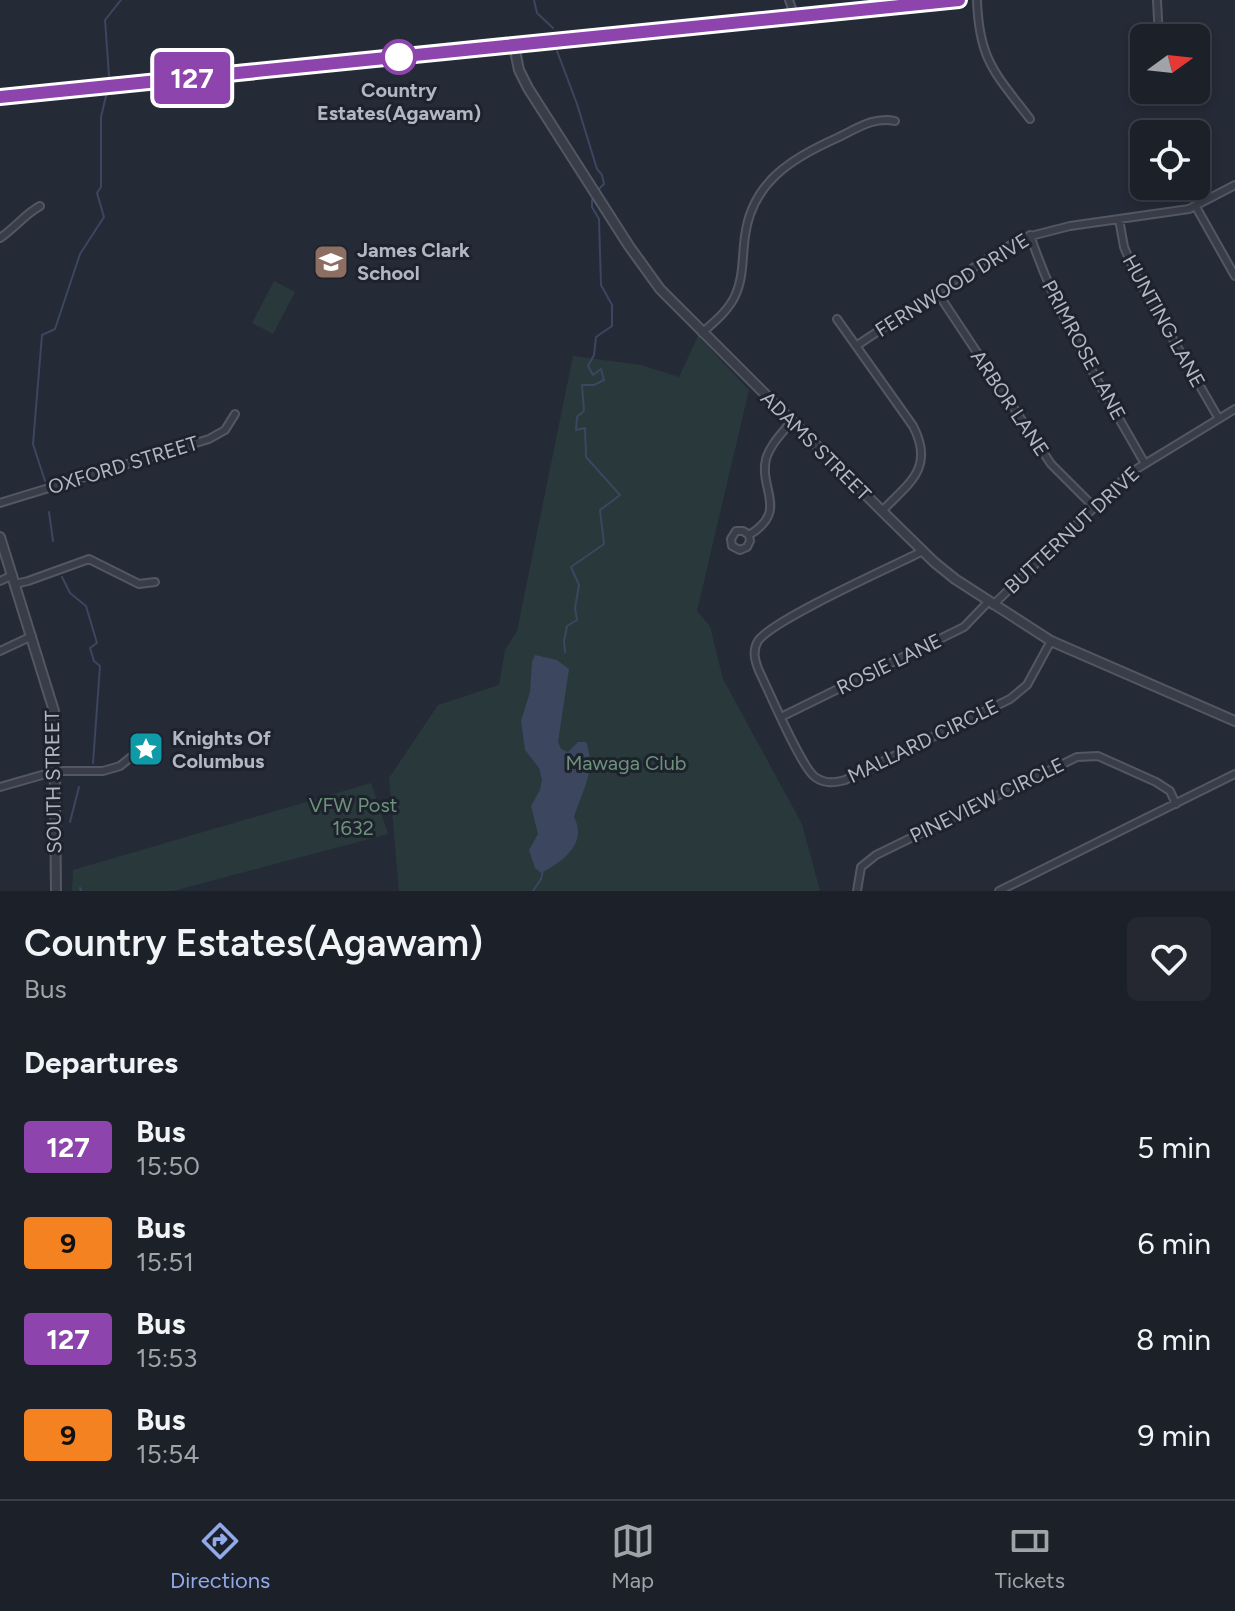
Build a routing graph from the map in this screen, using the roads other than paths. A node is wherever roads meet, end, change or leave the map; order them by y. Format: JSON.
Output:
{"nodes":[{"id":1,"x":789,"y":0,"type":"edge"},
{"id":2,"x":959,"y":0,"type":"edge"},
{"id":3,"x":977,"y":0,"type":"edge"},
{"id":4,"x":1157,"y":0,"type":"edge"},
{"id":5,"x":795,"y":17,"type":"junction"},
{"id":6,"x":1158,"y":24,"type":"edge"},
{"id":7,"x":514,"y":46,"type":"junction"},
{"id":8,"x":0,"y":97,"type":"edge"},
{"id":9,"x":1030,"y":119,"type":"dead end"},
{"id":10,"x":895,"y":121,"type":"dead end"},
{"id":11,"x":1235,"y":185,"type":"edge"},
{"id":12,"x":40,"y":206,"type":"dead end"},
{"id":13,"x":1196,"y":207,"type":"junction"},
{"id":14,"x":1119,"y":219,"type":"junction"},
{"id":15,"x":1030,"y":235,"type":"junction"},
{"id":16,"x":0,"y":238,"type":"edge"},
{"id":17,"x":1235,"y":276,"type":"edge"},
{"id":18,"x":937,"y":292,"type":"junction"},
{"id":19,"x":837,"y":319,"type":"dead end"},
{"id":20,"x":702,"y":333,"type":"junction"},
{"id":21,"x":856,"y":346,"type":"junction"},
{"id":22,"x":1235,"y":409,"type":"edge"},
{"id":23,"x":235,"y":414,"type":"dead end"},
{"id":24,"x":1219,"y":419,"type":"junction"},
{"id":25,"x":791,"y":422,"type":"junction"},
{"id":26,"x":1144,"y":462,"type":"junction"},
{"id":27,"x":0,"y":503,"type":"edge"},
{"id":28,"x":1094,"y":507,"type":"junction"},
{"id":29,"x":882,"y":511,"type":"junction"},
{"id":30,"x":749,"y":535,"type":"dead end"},
{"id":31,"x":0,"y":537,"type":"edge"},
{"id":32,"x":923,"y":551,"type":"junction"},
{"id":33,"x":14,"y":579,"type":"junction"},
{"id":34,"x":0,"y":581,"type":"edge"},
{"id":35,"x":155,"y":582,"type":"dead end"},
{"id":36,"x":990,"y":603,"type":"junction"},
{"id":37,"x":32,"y":636,"type":"junction"},
{"id":38,"x":1051,"y":641,"type":"junction"},
{"id":39,"x":0,"y":651,"type":"edge"},
{"id":40,"x":781,"y":717,"type":"junction"},
{"id":41,"x":1235,"y":721,"type":"edge"},
{"id":42,"x":151,"y":741,"type":"dead end"},
{"id":43,"x":56,"y":771,"type":"junction"},
{"id":44,"x":1235,"y":774,"type":"edge"},
{"id":45,"x":0,"y":787,"type":"edge"},
{"id":46,"x":1176,"y":804,"type":"junction"},
{"id":47,"x":56,"y":891,"type":"edge"},
{"id":48,"x":857,"y":891,"type":"edge"},
{"id":49,"x":999,"y":891,"type":"edge"}],
"edges":[{"from":1,"to":5,"type":"street"},
{"from":2,"to":5,"type":"main road"},
{"from":3,"to":9,"type":"street"},
{"from":4,"to":6,"type":"street"},
{"from":5,"to":7,"type":"main road"},
{"from":7,"to":8,"type":"main road"},
{"from":7,"to":20,"type":"street","name":"ADAMS STREET"},
{"from":10,"to":20,"type":"street"},
{"from":11,"to":13,"type":"street","name":"FERNWOOD DRIVE"},
{"from":12,"to":16,"type":"street"},
{"from":13,"to":14,"type":"street","name":"FERNWOOD DRIVE"},
{"from":13,"to":17,"type":"street"},
{"from":14,"to":15,"type":"street","name":"FERNWOOD DRIVE"},
{"from":14,"to":24,"type":"street","name":"HUNTING LANE"},
{"from":15,"to":18,"type":"street","name":"FERNWOOD DRIVE"},
{"from":15,"to":26,"type":"street","name":"PRIMROSE LANE"},
{"from":18,"to":21,"type":"street","name":"FERNWOOD DRIVE"},
{"from":18,"to":28,"type":"street","name":"ARBOR LANE"},
{"from":19,"to":21,"type":"street"},
{"from":20,"to":25,"type":"street","name":"ADAMS STREET"},
{"from":21,"to":29,"type":"street"},
{"from":22,"to":24,"type":"street","name":"BUTTERNUT DRIVE"},
{"from":23,"to":27,"type":"street","name":"OXFORD STREET"},
{"from":24,"to":26,"type":"street","name":"BUTTERNUT DRIVE"},
{"from":25,"to":29,"type":"street","name":"ADAMS STREET"},
{"from":25,"to":30,"type":"street"},
{"from":26,"to":28,"type":"street","name":"BUTTERNUT DRIVE"},
{"from":28,"to":36,"type":"street","name":"BUTTERNUT DRIVE"},
{"from":29,"to":32,"type":"street","name":"ADAMS STREET"},
{"from":31,"to":33,"type":"street","name":"SOUTH STREET"},
{"from":32,"to":36,"type":"street","name":"ADAMS STREET"},
{"from":32,"to":40,"type":"street","name":"MALLARD CIRCLE"},
{"from":33,"to":34,"type":"street"},
{"from":33,"to":35,"type":"street"},
{"from":33,"to":37,"type":"street","name":"SOUTH STREET"},
{"from":36,"to":38,"type":"street","name":"ADAMS STREET"},
{"from":36,"to":40,"type":"street","name":"ROSIE LANE"},
{"from":37,"to":39,"type":"street"},
{"from":37,"to":43,"type":"street","name":"SOUTH STREET"},
{"from":38,"to":40,"type":"street","name":"MALLARD CIRCLE"},
{"from":38,"to":41,"type":"street","name":"ADAMS STREET"},
{"from":42,"to":43,"type":"street"},
{"from":43,"to":45,"type":"street"},
{"from":43,"to":47,"type":"street","name":"SOUTH STREET"},
{"from":44,"to":46,"type":"street"},
{"from":46,"to":48,"type":"street","name":"PINEVIEW CIRCLE"},
{"from":46,"to":49,"type":"street"}]}
